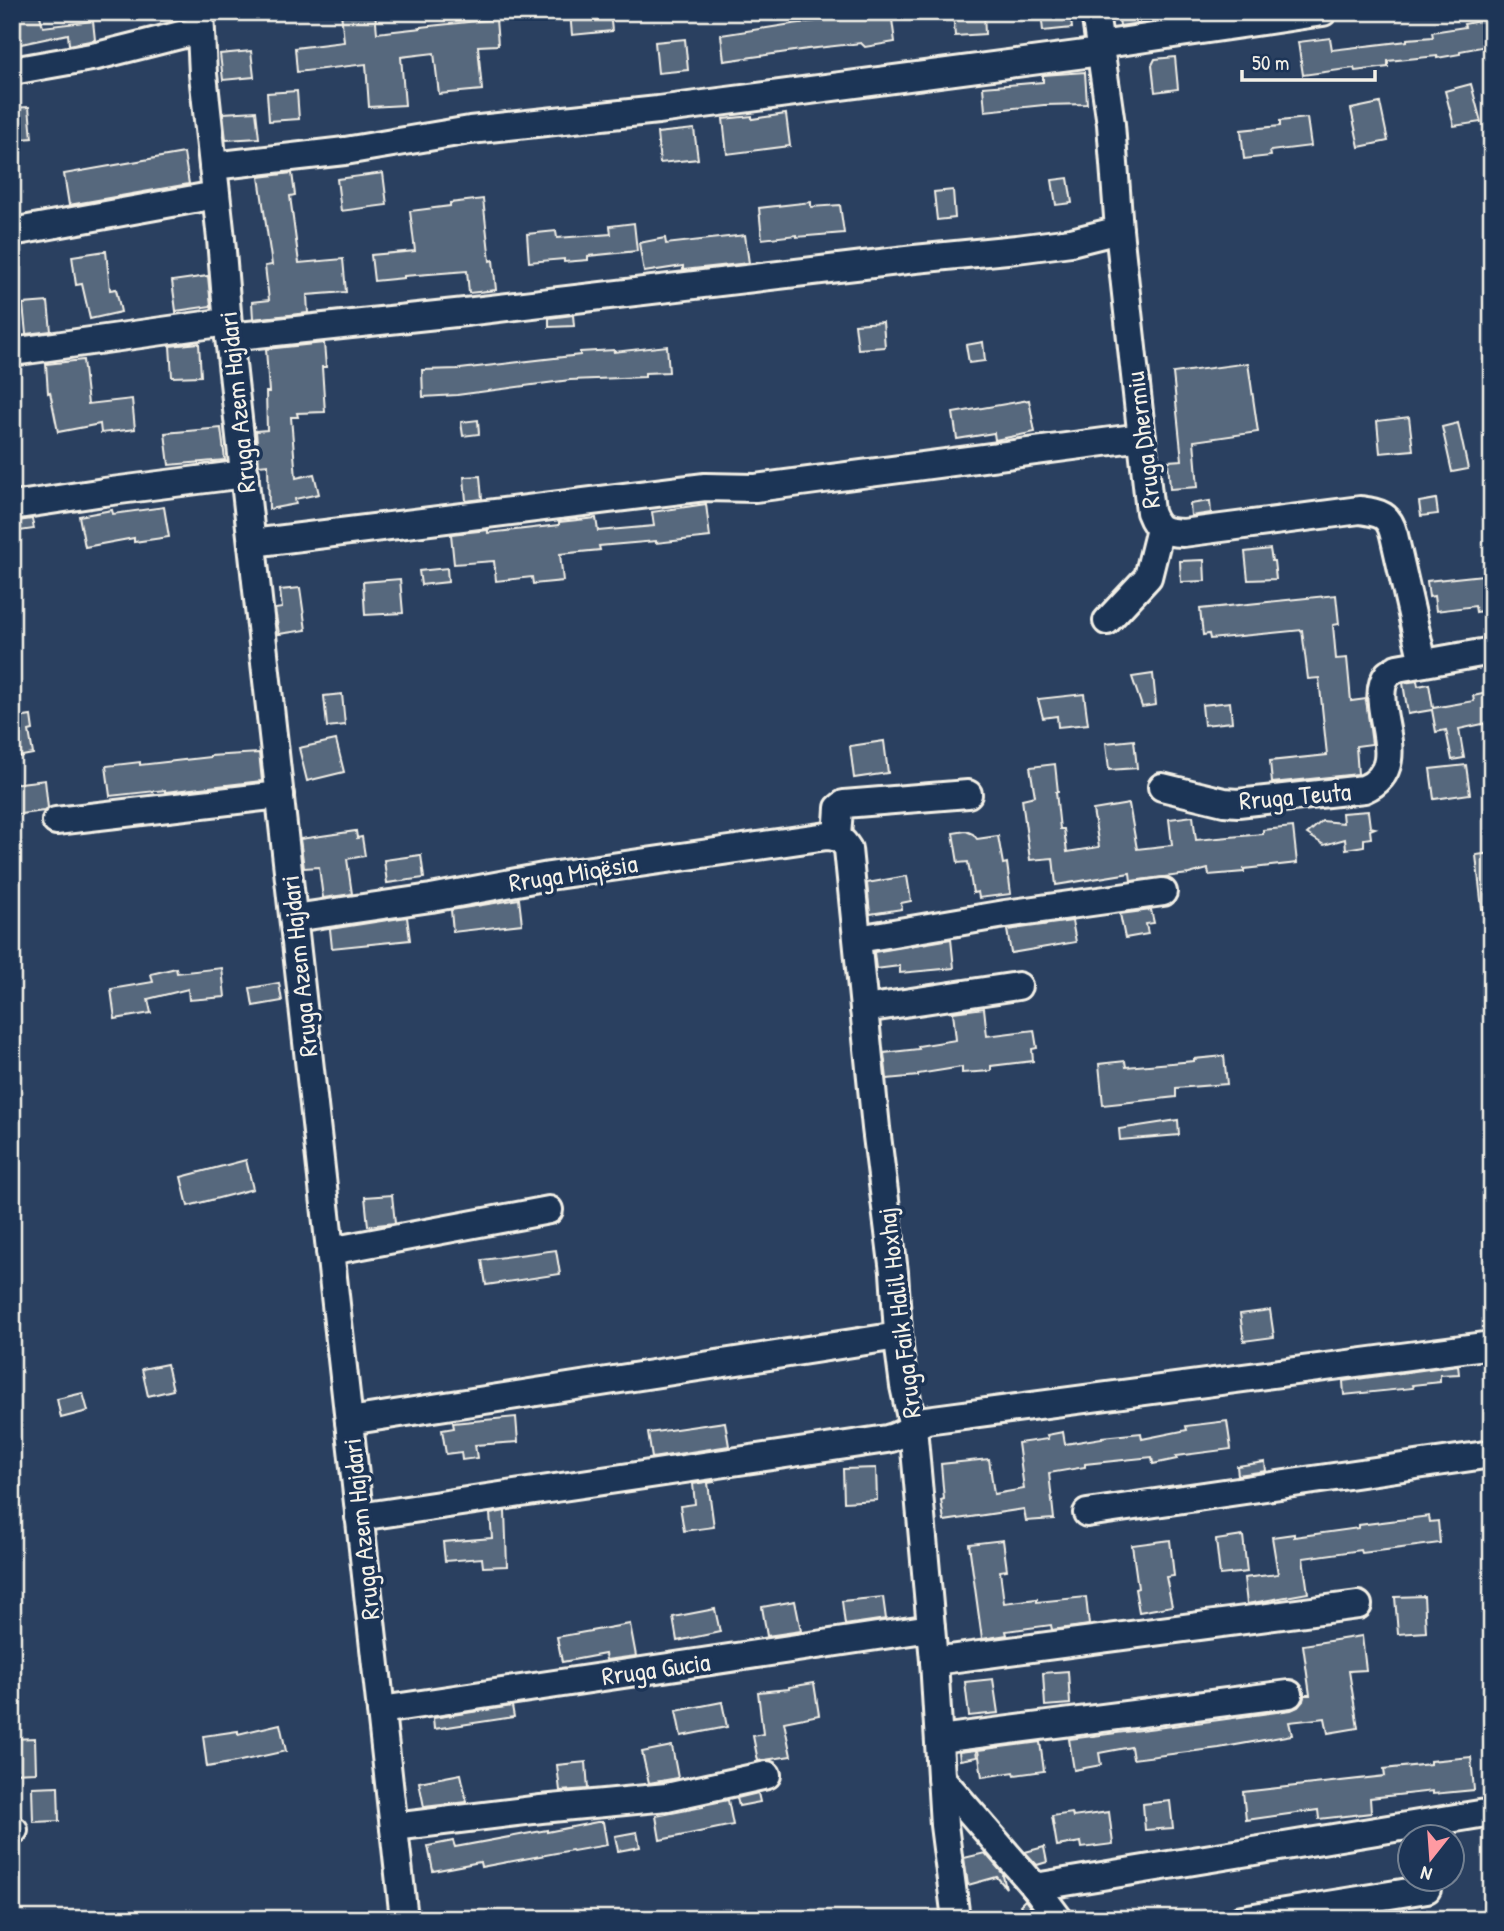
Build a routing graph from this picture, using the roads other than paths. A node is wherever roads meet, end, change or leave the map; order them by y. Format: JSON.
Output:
{"nodes":[{"id":1,"x":1095,"y":12,"type":"edge"},
{"id":2,"x":1322,"y":12,"type":"edge"},
{"id":3,"x":200,"y":21,"type":"edge"},
{"id":4,"x":1099,"y":49,"type":"junction"},
{"id":5,"x":12,"y":71,"type":"edge"},
{"id":6,"x":213,"y":166,"type":"junction"},
{"id":7,"x":216,"y":195,"type":"junction"},
{"id":8,"x":1119,"y":230,"type":"junction"},
{"id":9,"x":12,"y":232,"type":"edge"},
{"id":10,"x":228,"y":329,"type":"junction"},
{"id":11,"x":12,"y":352,"type":"edge"},
{"id":12,"x":1142,"y":437,"type":"junction"},
{"id":13,"x":245,"y":474,"type":"junction"},
{"id":14,"x":12,"y":506,"type":"edge"},
{"id":15,"x":1160,"y":528,"type":"junction"},
{"id":16,"x":252,"y":542,"type":"junction"},
{"id":17,"x":1107,"y":621,"type":"dead end"},
{"id":18,"x":1492,"y":651,"type":"edge"},
{"id":19,"x":1423,"y":663,"type":"junction"},
{"id":20,"x":1162,"y":787,"type":"dead end"},
{"id":21,"x":968,"y":794,"type":"dead end"},
{"id":22,"x":281,"y":795,"type":"junction"},
{"id":23,"x":56,"y":821,"type":"dead end"},
{"id":24,"x":842,"y":843,"type":"junction"},
{"id":25,"x":1163,"y":892,"type":"dead end"},
{"id":26,"x":294,"y":918,"type":"junction"},
{"id":27,"x":858,"y":939,"type":"junction"},
{"id":28,"x":1018,"y":986,"type":"dead end"},
{"id":29,"x":864,"y":1009,"type":"junction"},
{"id":30,"x":549,"y":1210,"type":"dead end"},
{"id":31,"x":330,"y":1251,"type":"junction"},
{"id":32,"x":898,"y":1336,"type":"junction"},
{"id":33,"x":1492,"y":1345,"type":"edge"},
{"id":34,"x":349,"y":1421,"type":"junction"},
{"id":35,"x":913,"y":1427,"type":"junction"},
{"id":36,"x":1492,"y":1454,"type":"edge"},
{"id":37,"x":1087,"y":1513,"type":"dead end"},
{"id":38,"x":359,"y":1517,"type":"junction"},
{"id":39,"x":1358,"y":1605,"type":"dead end"},
{"id":40,"x":931,"y":1628,"type":"junction"},
{"id":41,"x":934,"y":1661,"type":"junction"},
{"id":42,"x":1289,"y":1694,"type":"dead end"},
{"id":43,"x":380,"y":1710,"type":"junction"},
{"id":44,"x":939,"y":1739,"type":"junction"},
{"id":45,"x":767,"y":1775,"type":"dead end"},
{"id":46,"x":941,"y":1778,"type":"junction"},
{"id":47,"x":1492,"y":1812,"type":"edge"},
{"id":48,"x":394,"y":1827,"type":"junction"},
{"id":49,"x":1035,"y":1887,"type":"junction"},
{"id":50,"x":1408,"y":1892,"type":"edge"},
{"id":51,"x":404,"y":1919,"type":"edge"},
{"id":52,"x":956,"y":1919,"type":"edge"},
{"id":53,"x":1059,"y":1919,"type":"edge"},
{"id":54,"x":1242,"y":1919,"type":"edge"}],
"edges":[{"from":1,"to":4,"type":"street","name":"Rruga Dhermiu"},
{"from":2,"to":4,"type":"street"},
{"from":3,"to":5,"type":"street"},
{"from":3,"to":6,"type":"street","name":"Rruga Azem Hajdari"},
{"from":4,"to":6,"type":"street"},
{"from":4,"to":8,"type":"street","name":"Rruga Dhermiu"},
{"from":6,"to":7,"type":"street","name":"Rruga Azem Hajdari"},
{"from":7,"to":9,"type":"street"},
{"from":7,"to":10,"type":"street","name":"Rruga Azem Hajdari"},
{"from":8,"to":10,"type":"street"},
{"from":8,"to":12,"type":"street","name":"Rruga Dhermiu"},
{"from":10,"to":11,"type":"street"},
{"from":10,"to":13,"type":"street","name":"Rruga Azem Hajdari"},
{"from":12,"to":15,"type":"street","name":"Rruga Dhermiu"},
{"from":12,"to":16,"type":"street"},
{"from":13,"to":14,"type":"street"},
{"from":13,"to":16,"type":"street","name":"Rruga Azem Hajdari"},
{"from":15,"to":17,"type":"street"},
{"from":15,"to":19,"type":"street","name":"Rruga Dhermiu"},
{"from":16,"to":22,"type":"street","name":"Rruga Azem Hajdari"},
{"from":18,"to":19,"type":"street","name":"Rruga Teuta"},
{"from":19,"to":20,"type":"street","name":"Rruga Teuta"},
{"from":21,"to":24,"type":"street","name":"Rruga Faik Halil Hoxhaj"},
{"from":22,"to":23,"type":"street"},
{"from":22,"to":26,"type":"street","name":"Rruga Azem Hajdari"},
{"from":24,"to":26,"type":"street","name":"Rruga Miqësia"},
{"from":24,"to":27,"type":"street","name":"Rruga Faik Halil Hoxhaj"},
{"from":25,"to":27,"type":"street"},
{"from":26,"to":31,"type":"street","name":"Rruga Azem Hajdari"},
{"from":27,"to":29,"type":"street","name":"Rruga Faik Halil Hoxhaj"},
{"from":28,"to":29,"type":"street"},
{"from":29,"to":32,"type":"street","name":"Rruga Faik Halil Hoxhaj"},
{"from":30,"to":31,"type":"street"},
{"from":31,"to":34,"type":"street","name":"Rruga Azem Hajdari"},
{"from":32,"to":34,"type":"street"},
{"from":32,"to":35,"type":"street","name":"Rruga Faik Halil Hoxhaj"},
{"from":33,"to":35,"type":"street"},
{"from":34,"to":38,"type":"street","name":"Rruga Azem Hajdari"},
{"from":35,"to":38,"type":"street"},
{"from":35,"to":40,"type":"street","name":"Rruga Faik Halil Hoxhaj"},
{"from":36,"to":37,"type":"street"},
{"from":38,"to":43,"type":"street","name":"Rruga Azem Hajdari"},
{"from":39,"to":41,"type":"street"},
{"from":40,"to":41,"type":"street","name":"Rruga Faik Halil Hoxhaj"},
{"from":40,"to":43,"type":"street","name":"Rruga Gucia"},
{"from":41,"to":44,"type":"street","name":"Rruga Faik Halil Hoxhaj"},
{"from":42,"to":44,"type":"street"},
{"from":43,"to":48,"type":"street","name":"Rruga Azem Hajdari"},
{"from":44,"to":46,"type":"street","name":"Rruga Faik Halil Hoxhaj"},
{"from":45,"to":48,"type":"street"},
{"from":46,"to":49,"type":"street"},
{"from":46,"to":52,"type":"street","name":"Rruga Faik Halil Hoxhaj"},
{"from":47,"to":49,"type":"street"},
{"from":48,"to":51,"type":"street","name":"Rruga Azem Hajdari"},
{"from":49,"to":53,"type":"street"},
{"from":50,"to":54,"type":"street"}]}
